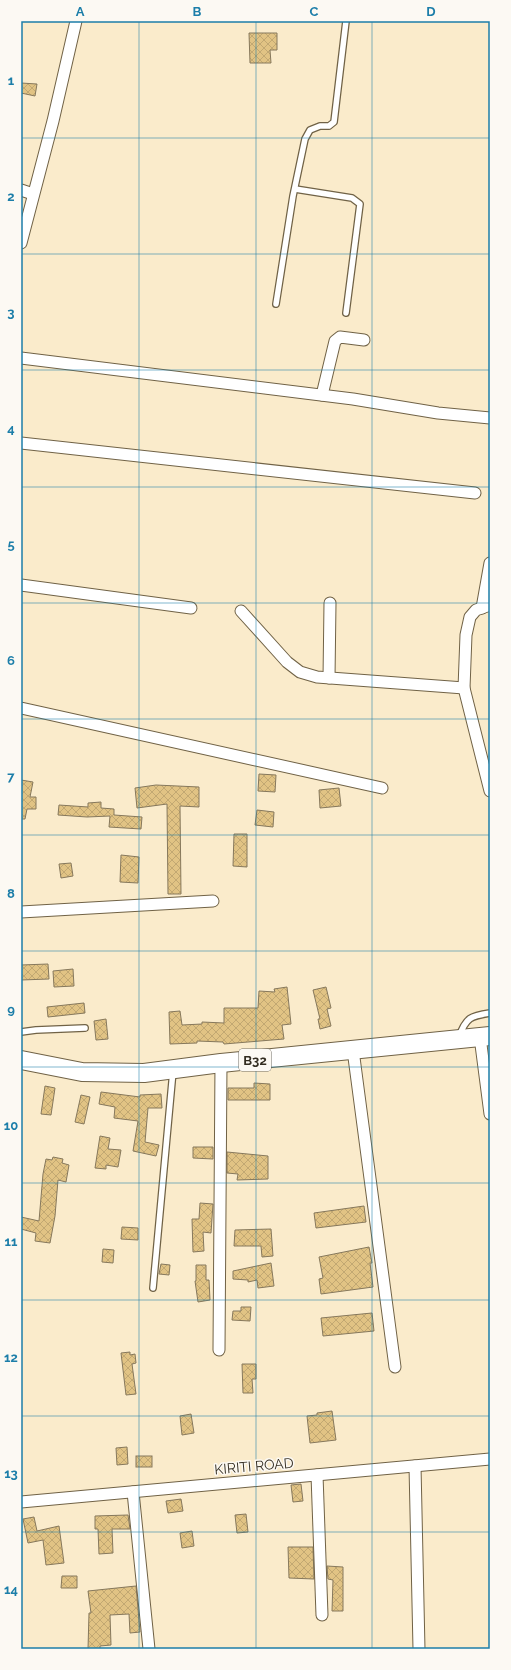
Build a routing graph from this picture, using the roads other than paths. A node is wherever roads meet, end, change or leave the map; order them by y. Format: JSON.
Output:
{"nodes":[{"id":1,"x":76,"y":21,"type":"edge"},
{"id":2,"x":346,"y":21,"type":"edge"},
{"id":3,"x":295,"y":189,"type":"junction"},
{"id":4,"x":21,"y":190,"type":"edge"},
{"id":5,"x":33,"y":194,"type":"junction"},
{"id":6,"x":21,"y":242,"type":"edge"},
{"id":7,"x":276,"y":304,"type":"dead end"},
{"id":8,"x":346,"y":313,"type":"dead end"},
{"id":9,"x":364,"y":340,"type":"dead end"},
{"id":10,"x":21,"y":358,"type":"edge"},
{"id":11,"x":322,"y":396,"type":"junction"},
{"id":12,"x":490,"y":418,"type":"edge"},
{"id":13,"x":21,"y":443,"type":"edge"},
{"id":14,"x":475,"y":493,"type":"dead end"},
{"id":15,"x":490,"y":563,"type":"edge"},
{"id":16,"x":21,"y":585,"type":"edge"},
{"id":17,"x":330,"y":603,"type":"dead end"},
{"id":18,"x":486,"y":606,"type":"edge"},
{"id":19,"x":191,"y":608,"type":"dead end"},
{"id":20,"x":241,"y":612,"type":"dead end"},
{"id":21,"x":329,"y":678,"type":"junction"},
{"id":22,"x":464,"y":688,"type":"junction"},
{"id":23,"x":21,"y":708,"type":"edge"},
{"id":24,"x":486,"y":759,"type":"edge"},
{"id":25,"x":382,"y":788,"type":"dead end"},
{"id":26,"x":490,"y":791,"type":"edge"},
{"id":27,"x":213,"y":901,"type":"dead end"},
{"id":28,"x":21,"y":912,"type":"edge"},
{"id":29,"x":490,"y":1013,"type":"edge"},
{"id":30,"x":85,"y":1028,"type":"dead end"},
{"id":31,"x":21,"y":1032,"type":"edge"},
{"id":32,"x":485,"y":1036,"type":"edge"},
{"id":33,"x":459,"y":1039,"type":"junction"},
{"id":34,"x":353,"y":1050,"type":"junction"},
{"id":35,"x":21,"y":1060,"type":"edge"},
{"id":36,"x":220,"y":1063,"type":"junction"},
{"id":37,"x":173,"y":1070,"type":"junction"},
{"id":38,"x":490,"y":1114,"type":"edge"},
{"id":39,"x":153,"y":1288,"type":"dead end"},
{"id":40,"x":219,"y":1350,"type":"dead end"},
{"id":41,"x":395,"y":1367,"type":"dead end"},
{"id":42,"x":490,"y":1459,"type":"edge"},
{"id":43,"x":415,"y":1466,"type":"junction"},
{"id":44,"x":317,"y":1475,"type":"junction"},
{"id":45,"x":133,"y":1492,"type":"junction"},
{"id":46,"x":21,"y":1502,"type":"edge"},
{"id":47,"x":322,"y":1615,"type":"dead end"},
{"id":48,"x":149,"y":1649,"type":"edge"},
{"id":49,"x":419,"y":1649,"type":"edge"}],
"edges":[{"from":1,"to":5,"type":"street"},
{"from":2,"to":3,"type":"lane"},
{"from":3,"to":7,"type":"lane"},
{"from":3,"to":8,"type":"lane"},
{"from":4,"to":5,"type":"street"},
{"from":5,"to":6,"type":"street"},
{"from":9,"to":11,"type":"street"},
{"from":10,"to":11,"type":"street"},
{"from":11,"to":12,"type":"street"},
{"from":13,"to":14,"type":"street"},
{"from":15,"to":18,"type":"street"},
{"from":16,"to":19,"type":"street"},
{"from":17,"to":21,"type":"street"},
{"from":18,"to":22,"type":"street"},
{"from":20,"to":21,"type":"street"},
{"from":21,"to":22,"type":"street"},
{"from":22,"to":24,"type":"street"},
{"from":23,"to":25,"type":"street"},
{"from":24,"to":26,"type":"street"},
{"from":27,"to":28,"type":"street"},
{"from":29,"to":33,"type":"lane"},
{"from":30,"to":31,"type":"lane"},
{"from":32,"to":33,"type":"highway","number":"B32"},
{"from":32,"to":38,"type":"street"},
{"from":33,"to":34,"type":"highway","number":"B32"},
{"from":34,"to":36,"type":"highway","number":"B32"},
{"from":34,"to":41,"type":"street"},
{"from":35,"to":37,"type":"highway","number":"B32"},
{"from":36,"to":37,"type":"highway","number":"B32"},
{"from":36,"to":40,"type":"street"},
{"from":37,"to":39,"type":"lane"},
{"from":42,"to":43,"type":"street","name":"KIRITI ROAD"},
{"from":43,"to":44,"type":"street","name":"KIRITI ROAD"},
{"from":43,"to":49,"type":"street"},
{"from":44,"to":45,"type":"street","name":"KIRITI ROAD"},
{"from":44,"to":47,"type":"street"},
{"from":45,"to":46,"type":"street","name":"KIRITI ROAD"},
{"from":45,"to":48,"type":"street"}]}
